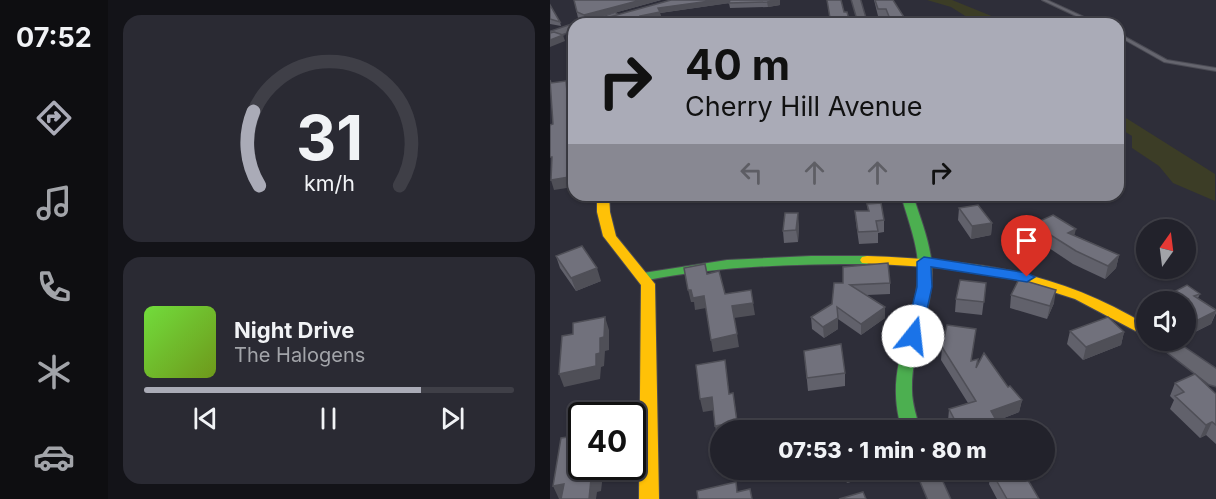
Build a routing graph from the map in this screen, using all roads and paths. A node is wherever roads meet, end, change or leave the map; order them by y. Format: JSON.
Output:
{"nodes":[{"id":1,"x":856,"y":0,"type":"edge"},
{"id":2,"x":1044,"y":0,"type":"edge"},
{"id":3,"x":620,"y":15,"type":"edge"},
{"id":4,"x":609,"y":18,"type":"edge"},
{"id":5,"x":861,"y":18,"type":"edge"},
{"id":6,"x":1084,"y":18,"type":"edge"},
{"id":7,"x":550,"y":24,"type":"edge"},
{"id":8,"x":568,"y":29,"type":"edge"},
{"id":9,"x":563,"y":30,"type":"junction"},
{"id":10,"x":550,"y":35,"type":"edge"},
{"id":11,"x":1124,"y":37,"type":"edge"},
{"id":12,"x":1216,"y":70,"type":"edge"},
{"id":13,"x":603,"y":201,"type":"edge"},
{"id":14,"x":909,"y":201,"type":"edge"},
{"id":15,"x":924,"y":262,"type":"junction"},
{"id":16,"x":643,"y":277,"type":"junction"},
{"id":17,"x":1136,"y":325,"type":"edge"},
{"id":18,"x":1176,"y":351,"type":"edge"},
{"id":19,"x":1216,"y":379,"type":"edge"},
{"id":20,"x":907,"y":420,"type":"edge"},
{"id":21,"x":931,"y":480,"type":"edge"},
{"id":22,"x":649,"y":499,"type":"edge"},
{"id":23,"x":939,"y":499,"type":"edge"}],
"edges":[{"from":1,"to":5,"type":"street"},
{"from":2,"to":6,"type":"lane"},
{"from":3,"to":4,"type":"street"},
{"from":7,"to":9,"type":"street"},
{"from":8,"to":9,"type":"street"},
{"from":9,"to":10,"type":"street"},
{"from":11,"to":12,"type":"lane"},
{"from":13,"to":16,"type":"street"},
{"from":14,"to":15,"type":"street"},
{"from":15,"to":16,"type":"street"},
{"from":15,"to":17,"type":"street"},
{"from":15,"to":20,"type":"street"},
{"from":16,"to":22,"type":"street"},
{"from":18,"to":19,"type":"street"},
{"from":21,"to":23,"type":"street"}]}
